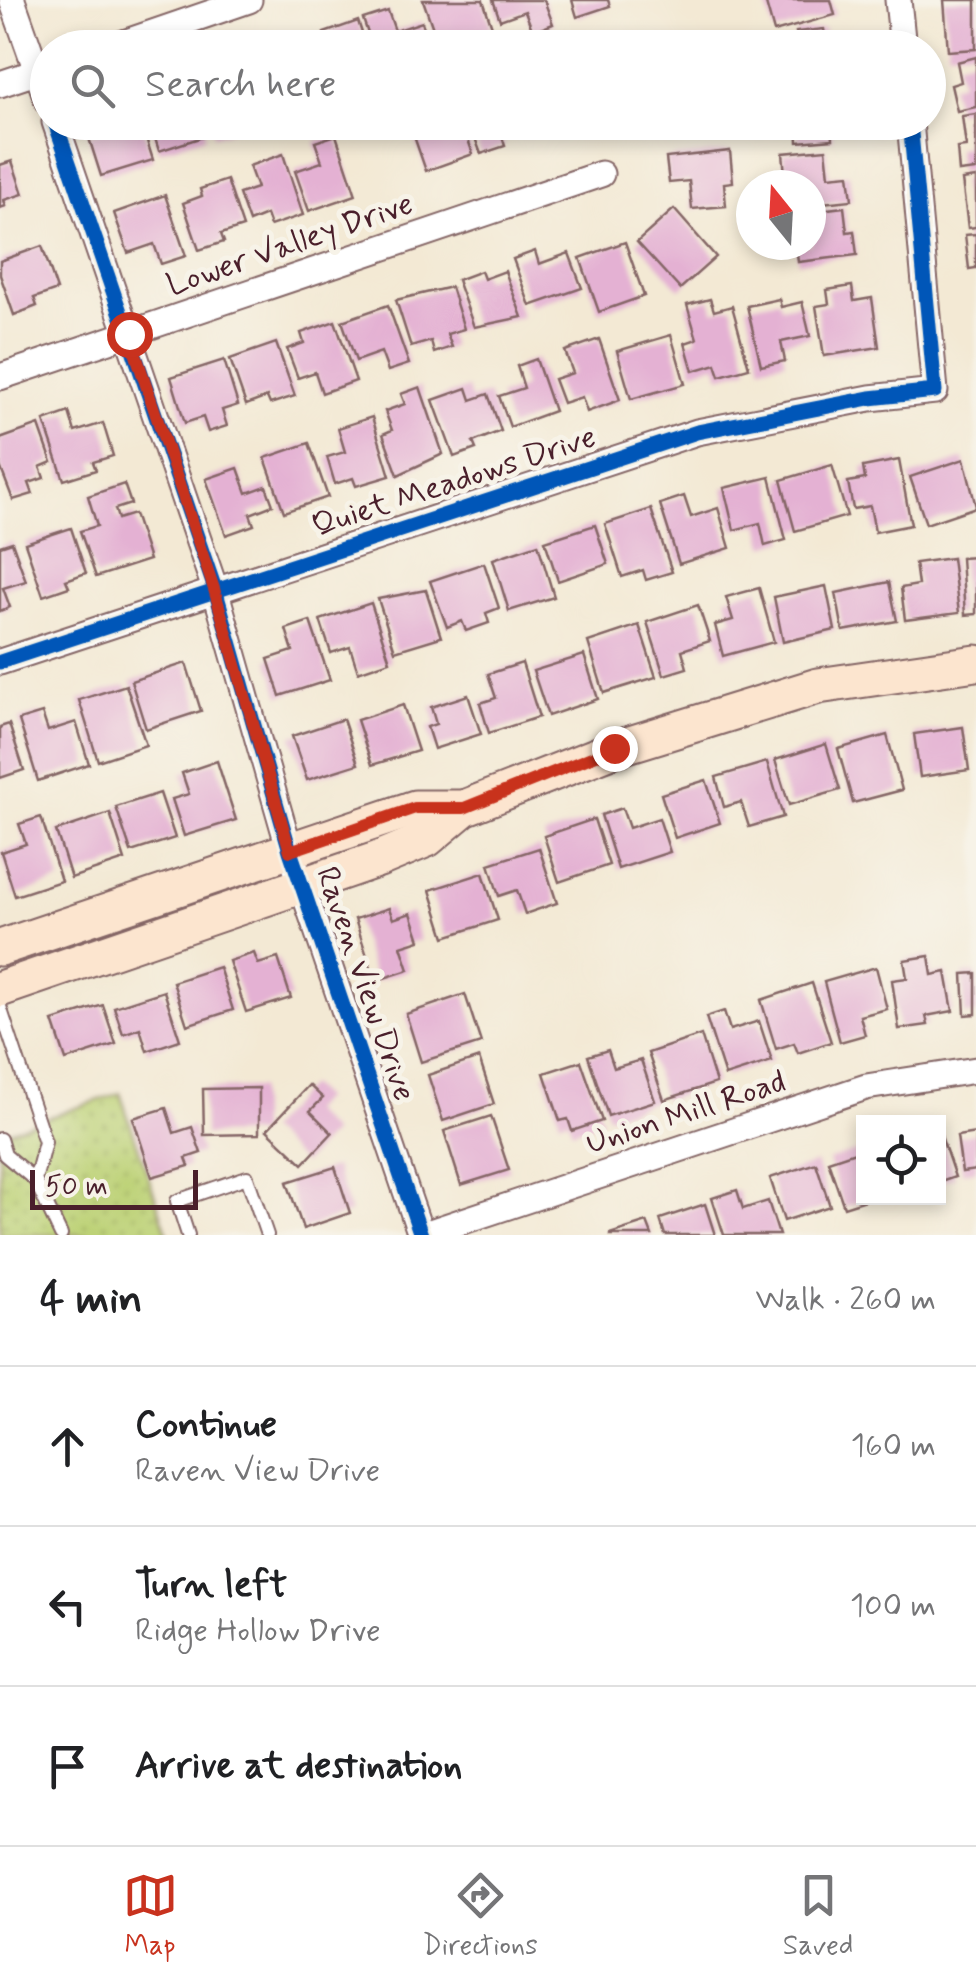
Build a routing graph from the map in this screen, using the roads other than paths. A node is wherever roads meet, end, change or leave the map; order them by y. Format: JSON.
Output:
{"nodes":[{"id":1,"x":12,"y":0,"type":"edge"},
{"id":2,"x":249,"y":0,"type":"edge"},
{"id":3,"x":898,"y":0,"type":"edge"},
{"id":4,"x":161,"y":30,"type":"edge"},
{"id":5,"x":901,"y":30,"type":"edge"},
{"id":6,"x":30,"y":42,"type":"edge"},
{"id":7,"x":30,"y":74,"type":"edge"},
{"id":8,"x":0,"y":84,"type":"edge"},
{"id":9,"x":60,"y":140,"type":"edge"},
{"id":10,"x":912,"y":140,"type":"edge"},
{"id":11,"x":601,"y":174,"type":"dead end"},
{"id":12,"x":129,"y":334,"type":"junction"},
{"id":13,"x":0,"y":377,"type":"edge"},
{"id":14,"x":214,"y":589,"type":"junction"},
{"id":15,"x":0,"y":662,"type":"edge"},
{"id":16,"x":976,"y":663,"type":"edge"},
{"id":17,"x":464,"y":808,"type":"junction"},
{"id":18,"x":290,"y":851,"type":"junction"},
{"id":19,"x":304,"y":886,"type":"junction"},
{"id":20,"x":0,"y":948,"type":"edge"},
{"id":21,"x":0,"y":989,"type":"edge"},
{"id":22,"x":0,"y":1007,"type":"edge"},
{"id":23,"x":976,"y":1070,"type":"edge"},
{"id":24,"x":0,"y":1139,"type":"edge"},
{"id":25,"x":35,"y":1180,"type":"junction"},
{"id":26,"x":61,"y":1235,"type":"edge"},
{"id":27,"x":188,"y":1235,"type":"edge"},
{"id":28,"x":267,"y":1235,"type":"edge"},
{"id":29,"x":421,"y":1235,"type":"edge"}],
"edges":[{"from":1,"to":6,"type":"street"},
{"from":2,"to":4,"type":"street"},
{"from":3,"to":5,"type":"street"},
{"from":7,"to":8,"type":"street"},
{"from":9,"to":12,"type":"street","name":"Raven View Drive"},
{"from":10,"to":14,"type":"street","name":"Quiet Meadows Drive"},
{"from":11,"to":12,"type":"street","name":"Lower Valley Drive"},
{"from":12,"to":13,"type":"street","name":"Lower Valley Drive"},
{"from":12,"to":14,"type":"street","name":"Raven View Drive"},
{"from":14,"to":15,"type":"street","name":"Quiet Meadows Drive"},
{"from":14,"to":18,"type":"street","name":"Raven View Drive"},
{"from":16,"to":17,"type":"street"},
{"from":17,"to":18,"type":"street"},
{"from":17,"to":19,"type":"street"},
{"from":18,"to":19,"type":"street","name":"Raven View Drive"},
{"from":18,"to":20,"type":"street"},
{"from":19,"to":21,"type":"street"},
{"from":19,"to":29,"type":"street","name":"Raven View Drive"},
{"from":22,"to":25,"type":"lane"},
{"from":23,"to":29,"type":"street","name":"Union Mill Road"},
{"from":24,"to":25,"type":"lane"},
{"from":25,"to":26,"type":"lane"},
{"from":27,"to":28,"type":"lane"}]}
